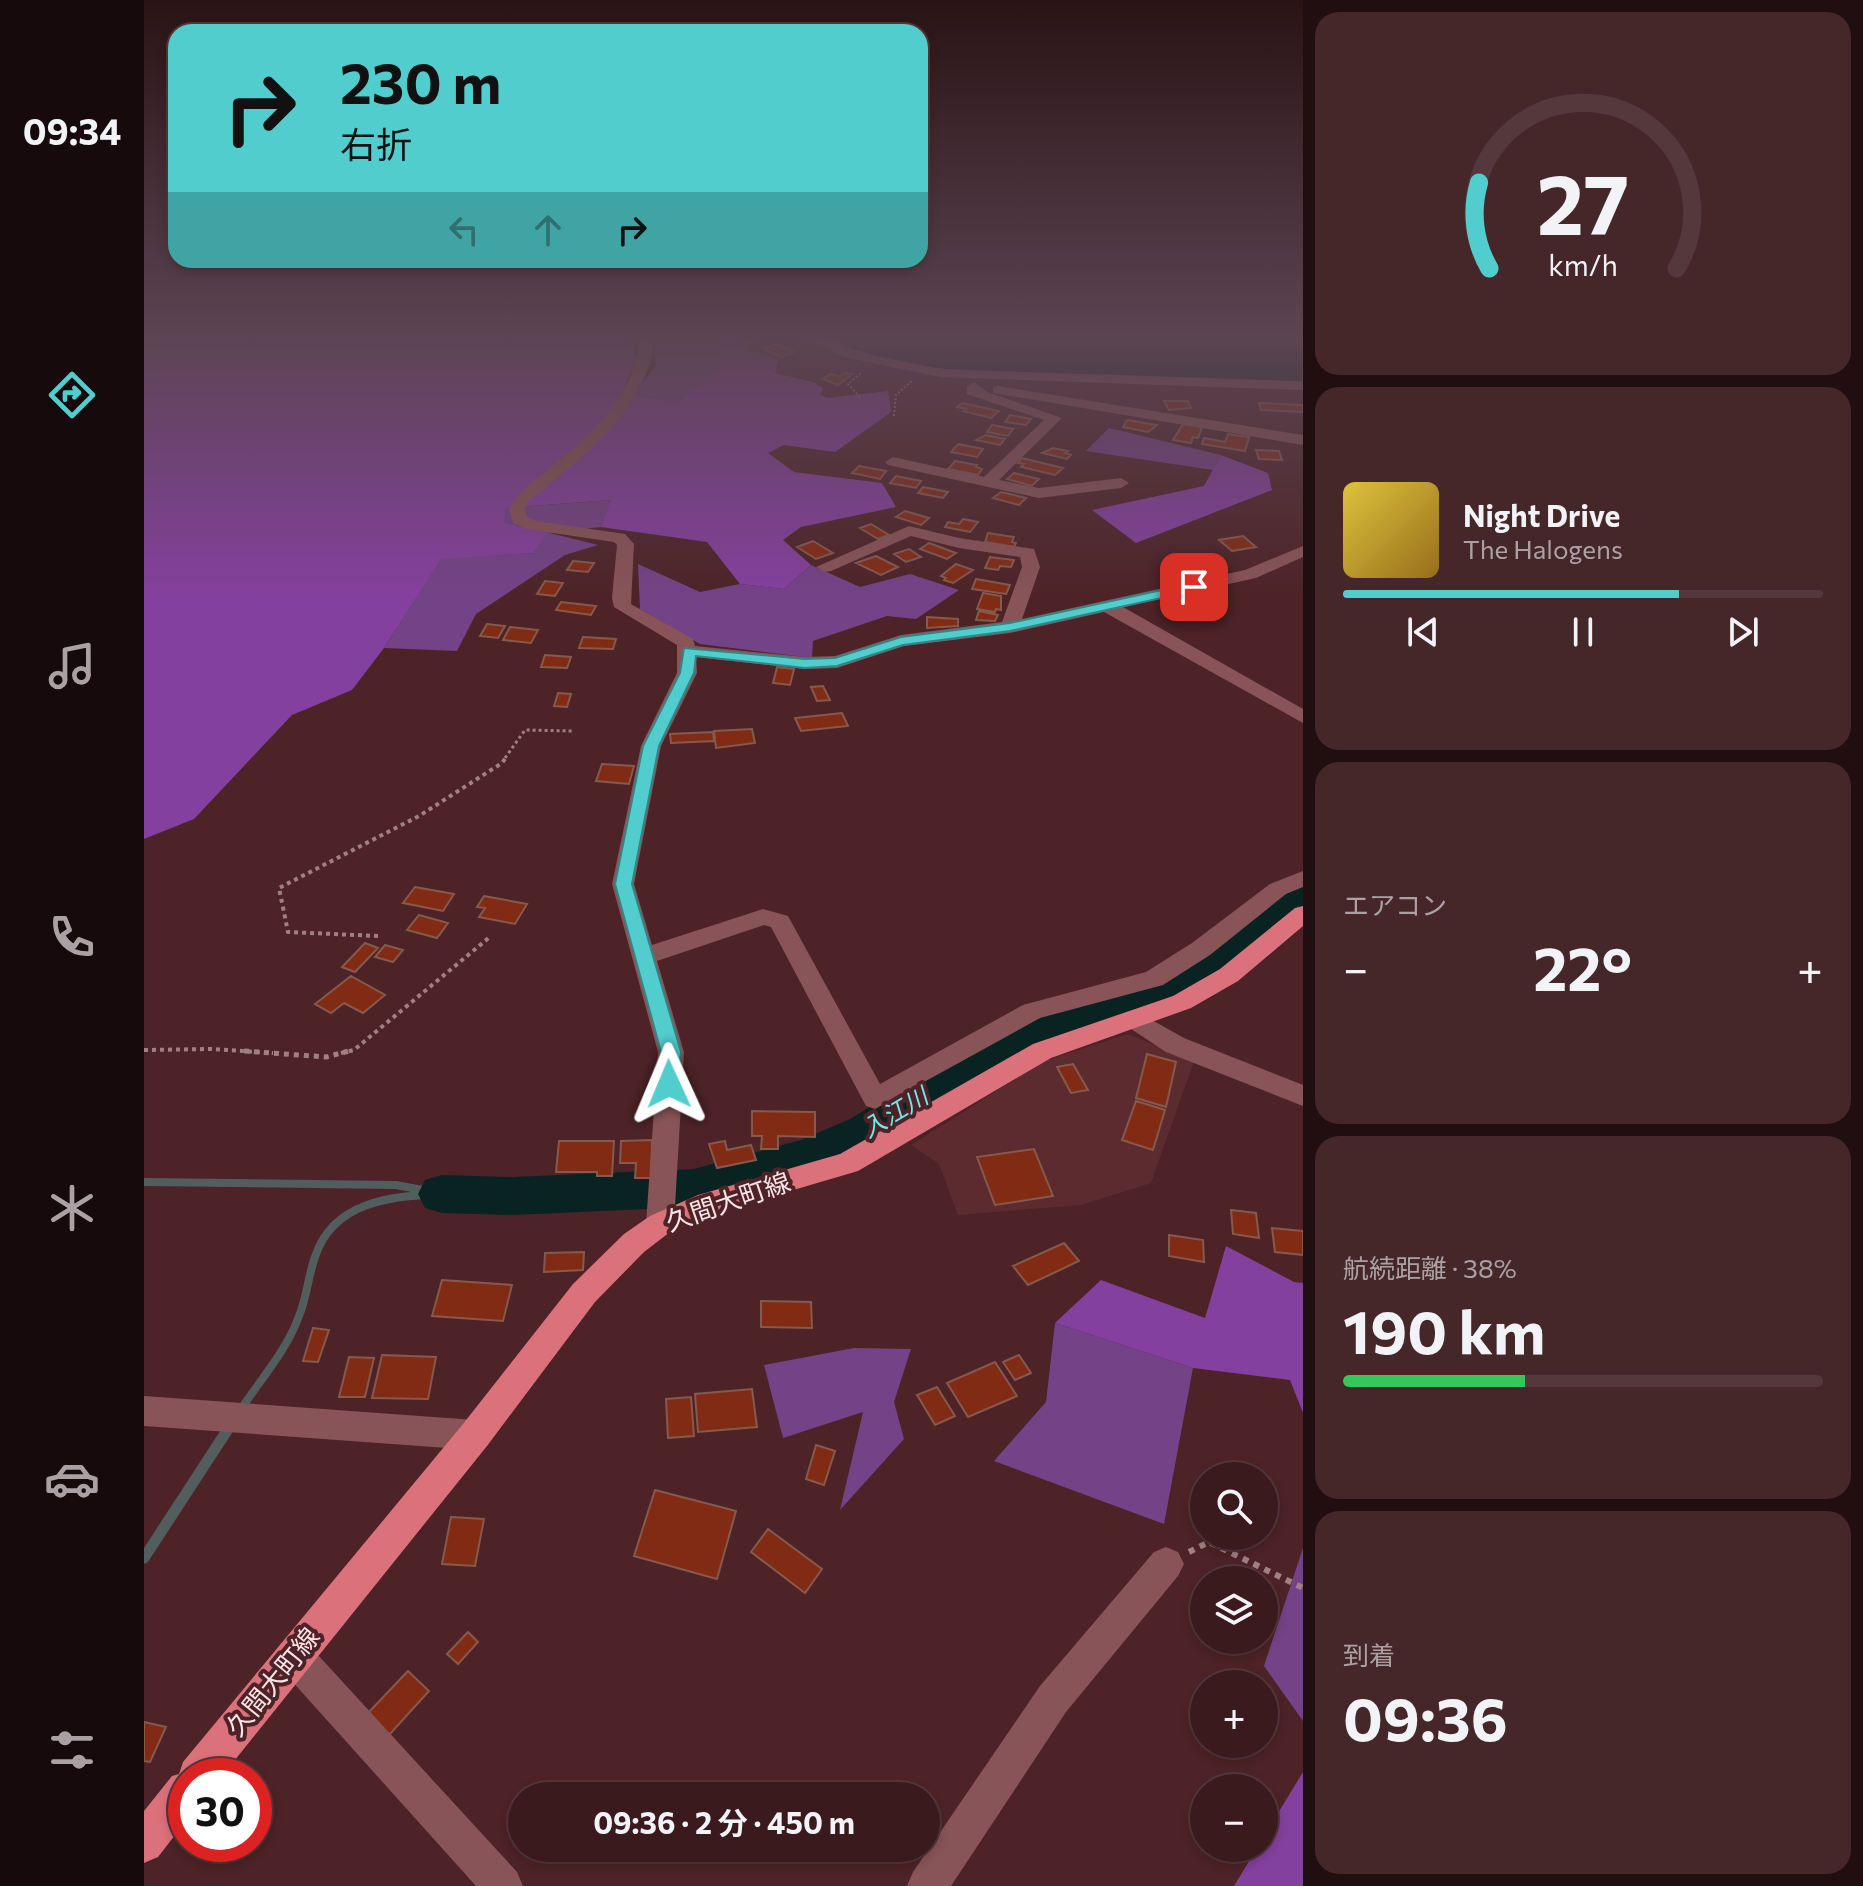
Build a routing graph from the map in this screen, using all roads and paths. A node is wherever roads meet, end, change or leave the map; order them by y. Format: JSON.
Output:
{"nodes":[{"id":1,"x":607,"y":422,"type":"edge"},
{"id":2,"x":1051,"y":422,"type":"edge"},
{"id":3,"x":1193,"y":422,"type":"edge"},
{"id":4,"x":1303,"y":440,"type":"edge"},
{"id":5,"x":893,"y":462,"type":"dead end"},
{"id":6,"x":989,"y":481,"type":"junction"},
{"id":7,"x":1121,"y":483,"type":"dead end"},
{"id":8,"x":1303,"y":551,"type":"edge"},
{"id":9,"x":825,"y":567,"type":"dead end"},
{"id":10,"x":1109,"y":607,"type":"junction"},
{"id":11,"x":1010,"y":627,"type":"junction"},
{"id":12,"x":689,"y":651,"type":"junction"},
{"id":13,"x":1303,"y":717,"type":"edge"},
{"id":14,"x":573,"y":731,"type":"dead end"},
{"id":15,"x":1303,"y":878,"type":"edge"},
{"id":16,"x":1303,"y":914,"type":"edge"},
{"id":17,"x":378,"y":936,"type":"dead end"},
{"id":18,"x":491,"y":936,"type":"dead end"},
{"id":19,"x":643,"y":957,"type":"junction"},
{"id":20,"x":1134,"y":1019,"type":"junction"},
{"id":21,"x":144,"y":1050,"type":"edge"},
{"id":22,"x":1303,"y":1096,"type":"edge"},
{"id":23,"x":663,"y":1202,"type":"junction"},
{"id":24,"x":144,"y":1411,"type":"edge"},
{"id":25,"x":475,"y":1435,"type":"junction"},
{"id":26,"x":1166,"y":1564,"type":"joint"},
{"id":27,"x":1303,"y":1588,"type":"edge"},
{"id":28,"x":294,"y":1656,"type":"junction"},
{"id":29,"x":212,"y":1758,"type":"edge"},
{"id":30,"x":168,"y":1813,"type":"edge"},
{"id":31,"x":144,"y":1843,"type":"edge"},
{"id":32,"x":503,"y":1886,"type":"edge"},
{"id":33,"x":927,"y":1886,"type":"edge"}],
"edges":[{"from":1,"to":12,"type":"street"},
{"from":2,"to":6,"type":"street"},
{"from":3,"to":4,"type":"street"},
{"from":5,"to":6,"type":"street"},
{"from":6,"to":7,"type":"street"},
{"from":8,"to":10,"type":"street"},
{"from":9,"to":11,"type":"street"},
{"from":10,"to":11,"type":"street"},
{"from":10,"to":13,"type":"street"},
{"from":11,"to":12,"type":"street"},
{"from":12,"to":19,"type":"street"},
{"from":14,"to":17,"type":"path"},
{"from":15,"to":19,"type":"street"},
{"from":16,"to":20,"type":"main road","name":"久間大町線"},
{"from":18,"to":21,"type":"path"},
{"from":19,"to":23,"type":"street"},
{"from":20,"to":22,"type":"street"},
{"from":20,"to":23,"type":"main road","name":"久間大町線"},
{"from":23,"to":25,"type":"main road","name":"久間大町線"},
{"from":24,"to":25,"type":"street"},
{"from":25,"to":28,"type":"main road","name":"久間大町線"},
{"from":26,"to":27,"type":"path"},
{"from":26,"to":33,"type":"street"},
{"from":28,"to":29,"type":"main road","name":"久間大町線"},
{"from":28,"to":32,"type":"street"},
{"from":30,"to":31,"type":"main road"}]}
